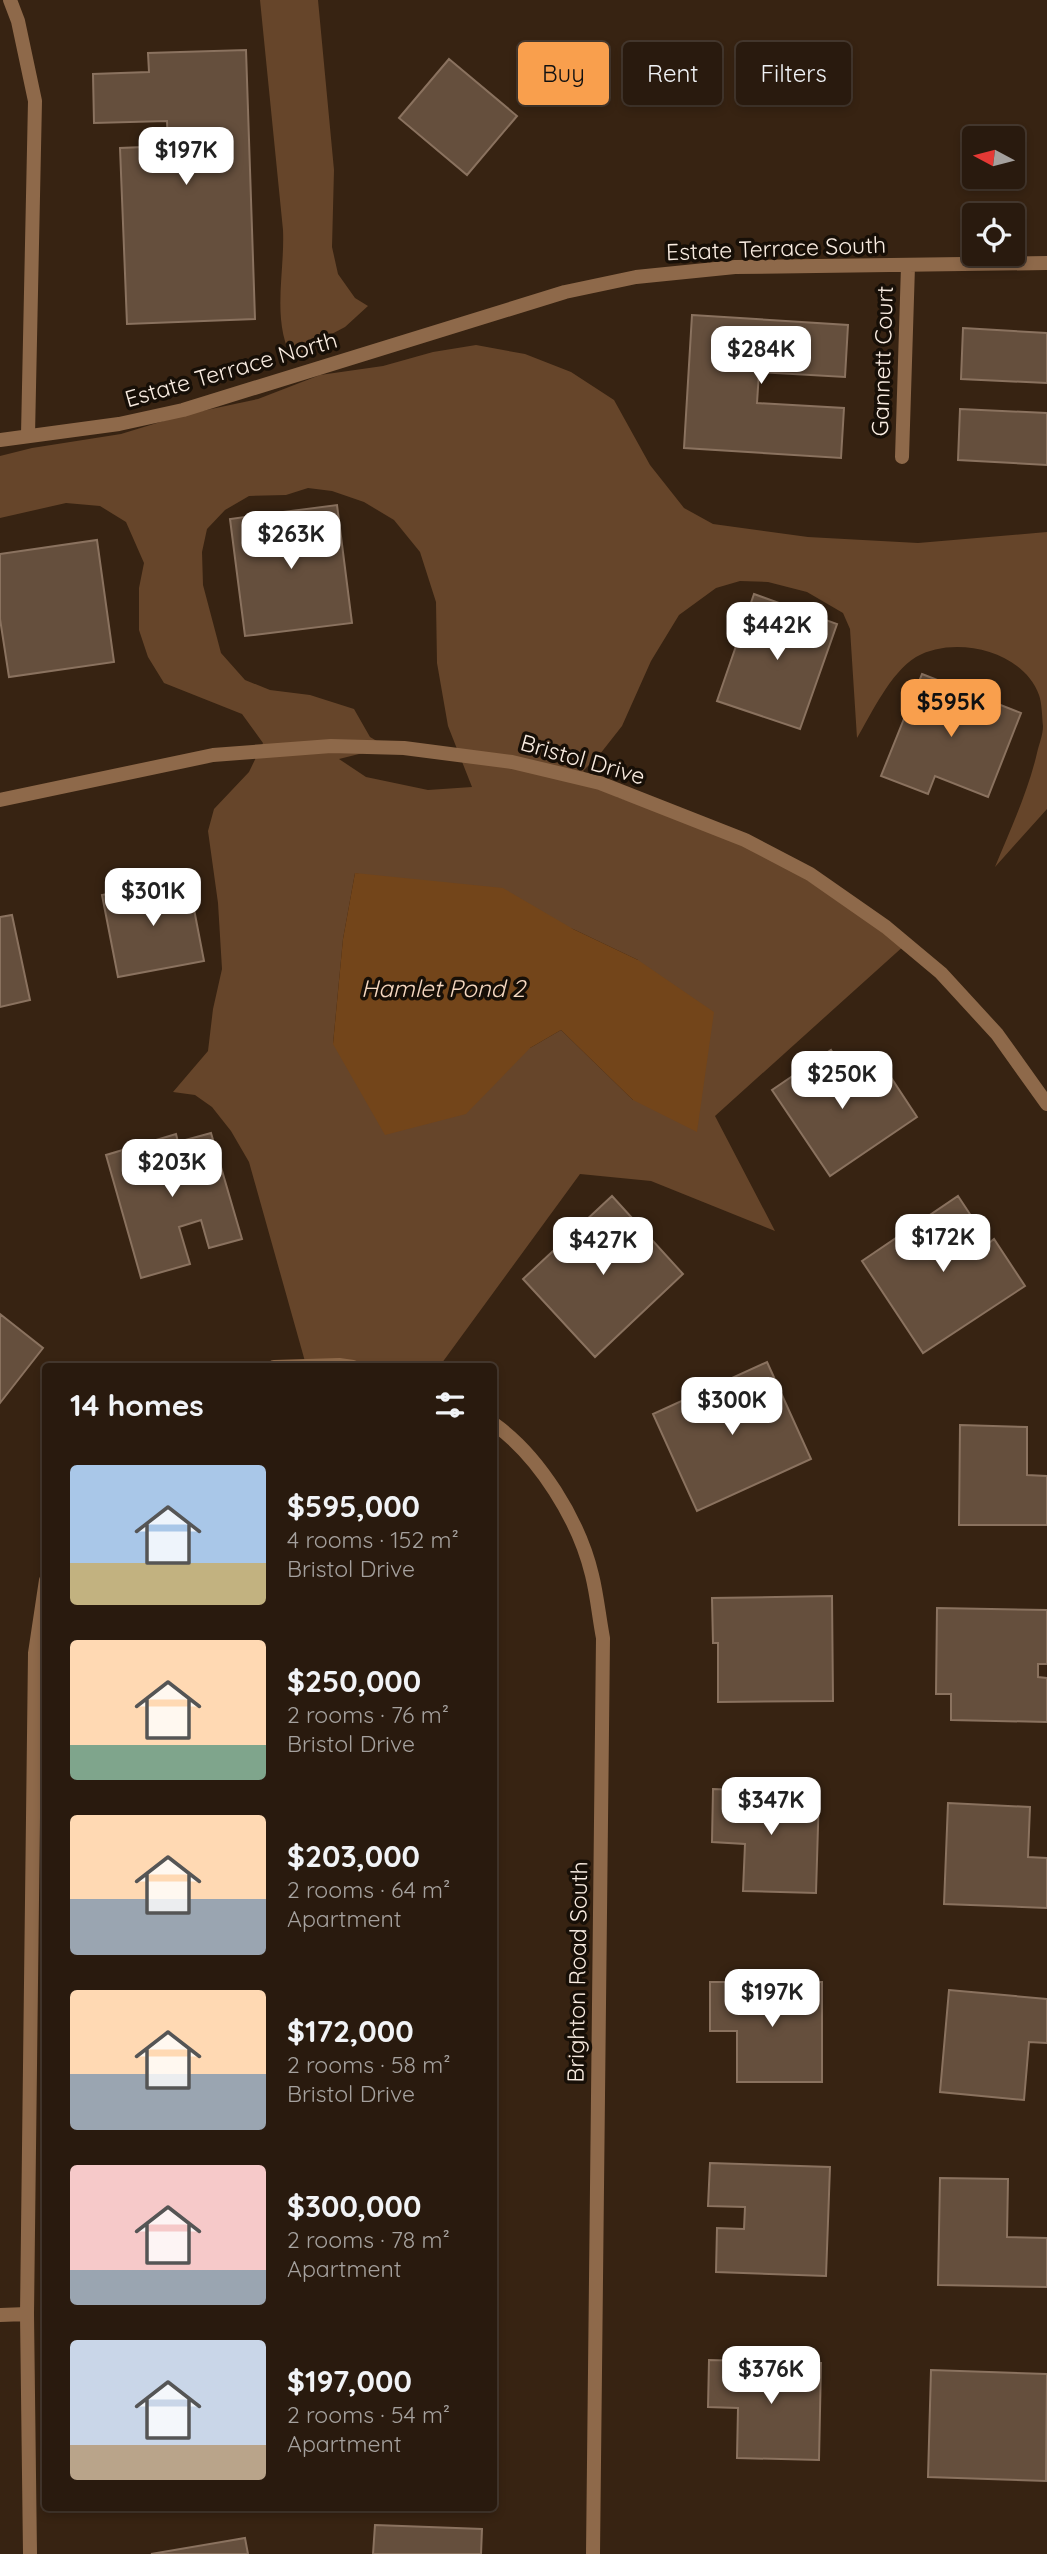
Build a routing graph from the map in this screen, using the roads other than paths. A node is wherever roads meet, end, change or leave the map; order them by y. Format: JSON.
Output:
{"nodes":[{"id":1,"x":10,"y":0,"type":"edge"},
{"id":2,"x":1047,"y":263,"type":"edge"},
{"id":3,"x":908,"y":266,"type":"junction"},
{"id":4,"x":470,"y":321,"type":"joint"},
{"id":5,"x":28,"y":435,"type":"junction"},
{"id":6,"x":0,"y":440,"type":"edge"},
{"id":7,"x":902,"y":457,"type":"dead end"},
{"id":8,"x":0,"y":800,"type":"edge"},
{"id":9,"x":1047,"y":1104,"type":"edge"},
{"id":10,"x":497,"y":1426,"type":"edge"},
{"id":11,"x":42,"y":1607,"type":"edge"},
{"id":12,"x":27,"y":2314,"type":"junction"},
{"id":13,"x":0,"y":2315,"type":"edge"},
{"id":14,"x":30,"y":2554,"type":"edge"},
{"id":15,"x":593,"y":2554,"type":"edge"}],
"edges":[{"from":1,"to":5,"type":"street"},
{"from":2,"to":3,"type":"street","name":"Estate Terrace South"},
{"from":3,"to":4,"type":"street","name":"Estate Terrace South"},
{"from":3,"to":7,"type":"street","name":"Gannett Court"},
{"from":4,"to":5,"type":"street","name":"Estate Terrace North"},
{"from":5,"to":6,"type":"street","name":"Estate Terrace North"},
{"from":8,"to":9,"type":"street","name":"Bristol Drive"},
{"from":10,"to":15,"type":"street","name":"Brighton Road South"},
{"from":11,"to":12,"type":"street"},
{"from":12,"to":13,"type":"street"},
{"from":12,"to":14,"type":"street"}]}
